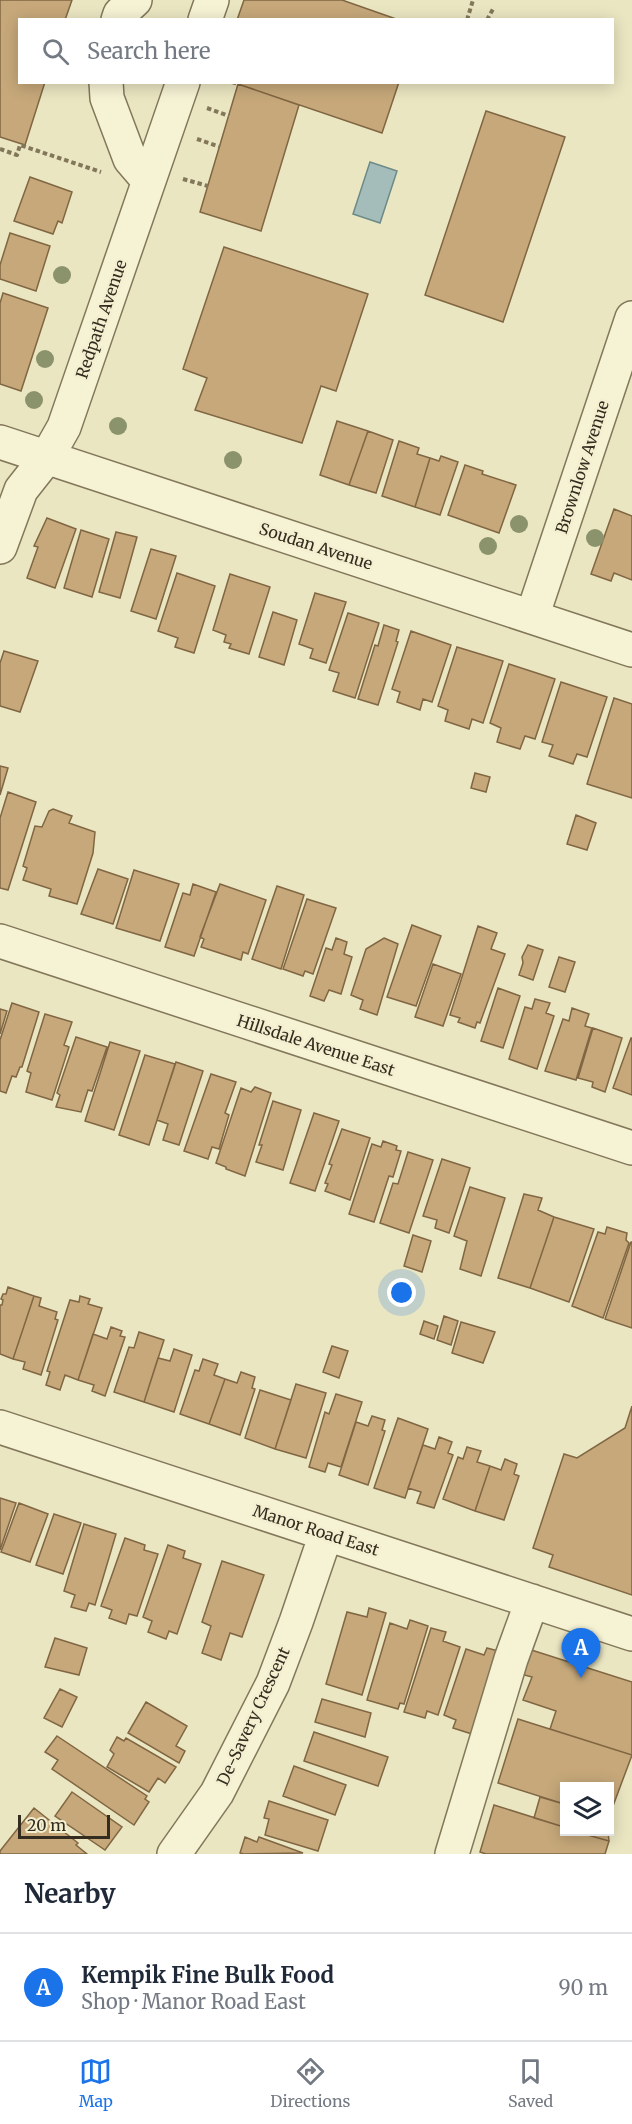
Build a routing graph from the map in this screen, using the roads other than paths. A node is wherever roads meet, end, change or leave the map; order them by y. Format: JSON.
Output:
{"nodes":[{"id":1,"x":135,"y":0,"type":"edge"},
{"id":2,"x":212,"y":0,"type":"edge"},
{"id":3,"x":119,"y":18,"type":"edge"},
{"id":4,"x":206,"y":18,"type":"edge"},
{"id":5,"x":106,"y":84,"type":"edge"},
{"id":6,"x":182,"y":84,"type":"edge"},
{"id":7,"x":148,"y":180,"type":"junction"},
{"id":8,"x":632,"y":318,"type":"edge"},
{"id":9,"x":0,"y":442,"type":"edge"},
{"id":10,"x":47,"y":456,"type":"junction"},
{"id":11,"x":0,"y":547,"type":"edge"},
{"id":12,"x":532,"y":617,"type":"junction"},
{"id":13,"x":632,"y":650,"type":"edge"},
{"id":14,"x":0,"y":941,"type":"edge"},
{"id":15,"x":632,"y":1148,"type":"edge"},
{"id":16,"x":0,"y":1427,"type":"edge"},
{"id":17,"x":326,"y":1534,"type":"junction"},
{"id":18,"x":532,"y":1601,"type":"junction"},
{"id":19,"x":632,"y":1634,"type":"edge"},
{"id":20,"x":174,"y":1854,"type":"edge"},
{"id":21,"x":452,"y":1854,"type":"edge"}],
"edges":[{"from":1,"to":3,"type":"street"},
{"from":2,"to":4,"type":"street"},
{"from":5,"to":7,"type":"street"},
{"from":6,"to":7,"type":"street","name":"Redpath Avenue"},
{"from":7,"to":10,"type":"street","name":"Redpath Avenue"},
{"from":8,"to":12,"type":"street","name":"Brownlow Avenue"},
{"from":9,"to":10,"type":"street","name":"Soudan Avenue"},
{"from":10,"to":11,"type":"street","name":"Redpath Avenue"},
{"from":10,"to":12,"type":"street","name":"Soudan Avenue"},
{"from":12,"to":13,"type":"street","name":"Soudan Avenue"},
{"from":14,"to":15,"type":"street","name":"Hillsdale Avenue East"},
{"from":16,"to":17,"type":"street","name":"Manor Road East"},
{"from":17,"to":18,"type":"street","name":"Manor Road East"},
{"from":17,"to":20,"type":"street","name":"De-Savery Crescent"},
{"from":18,"to":19,"type":"street","name":"Manor Road East"},
{"from":18,"to":21,"type":"street"}]}
